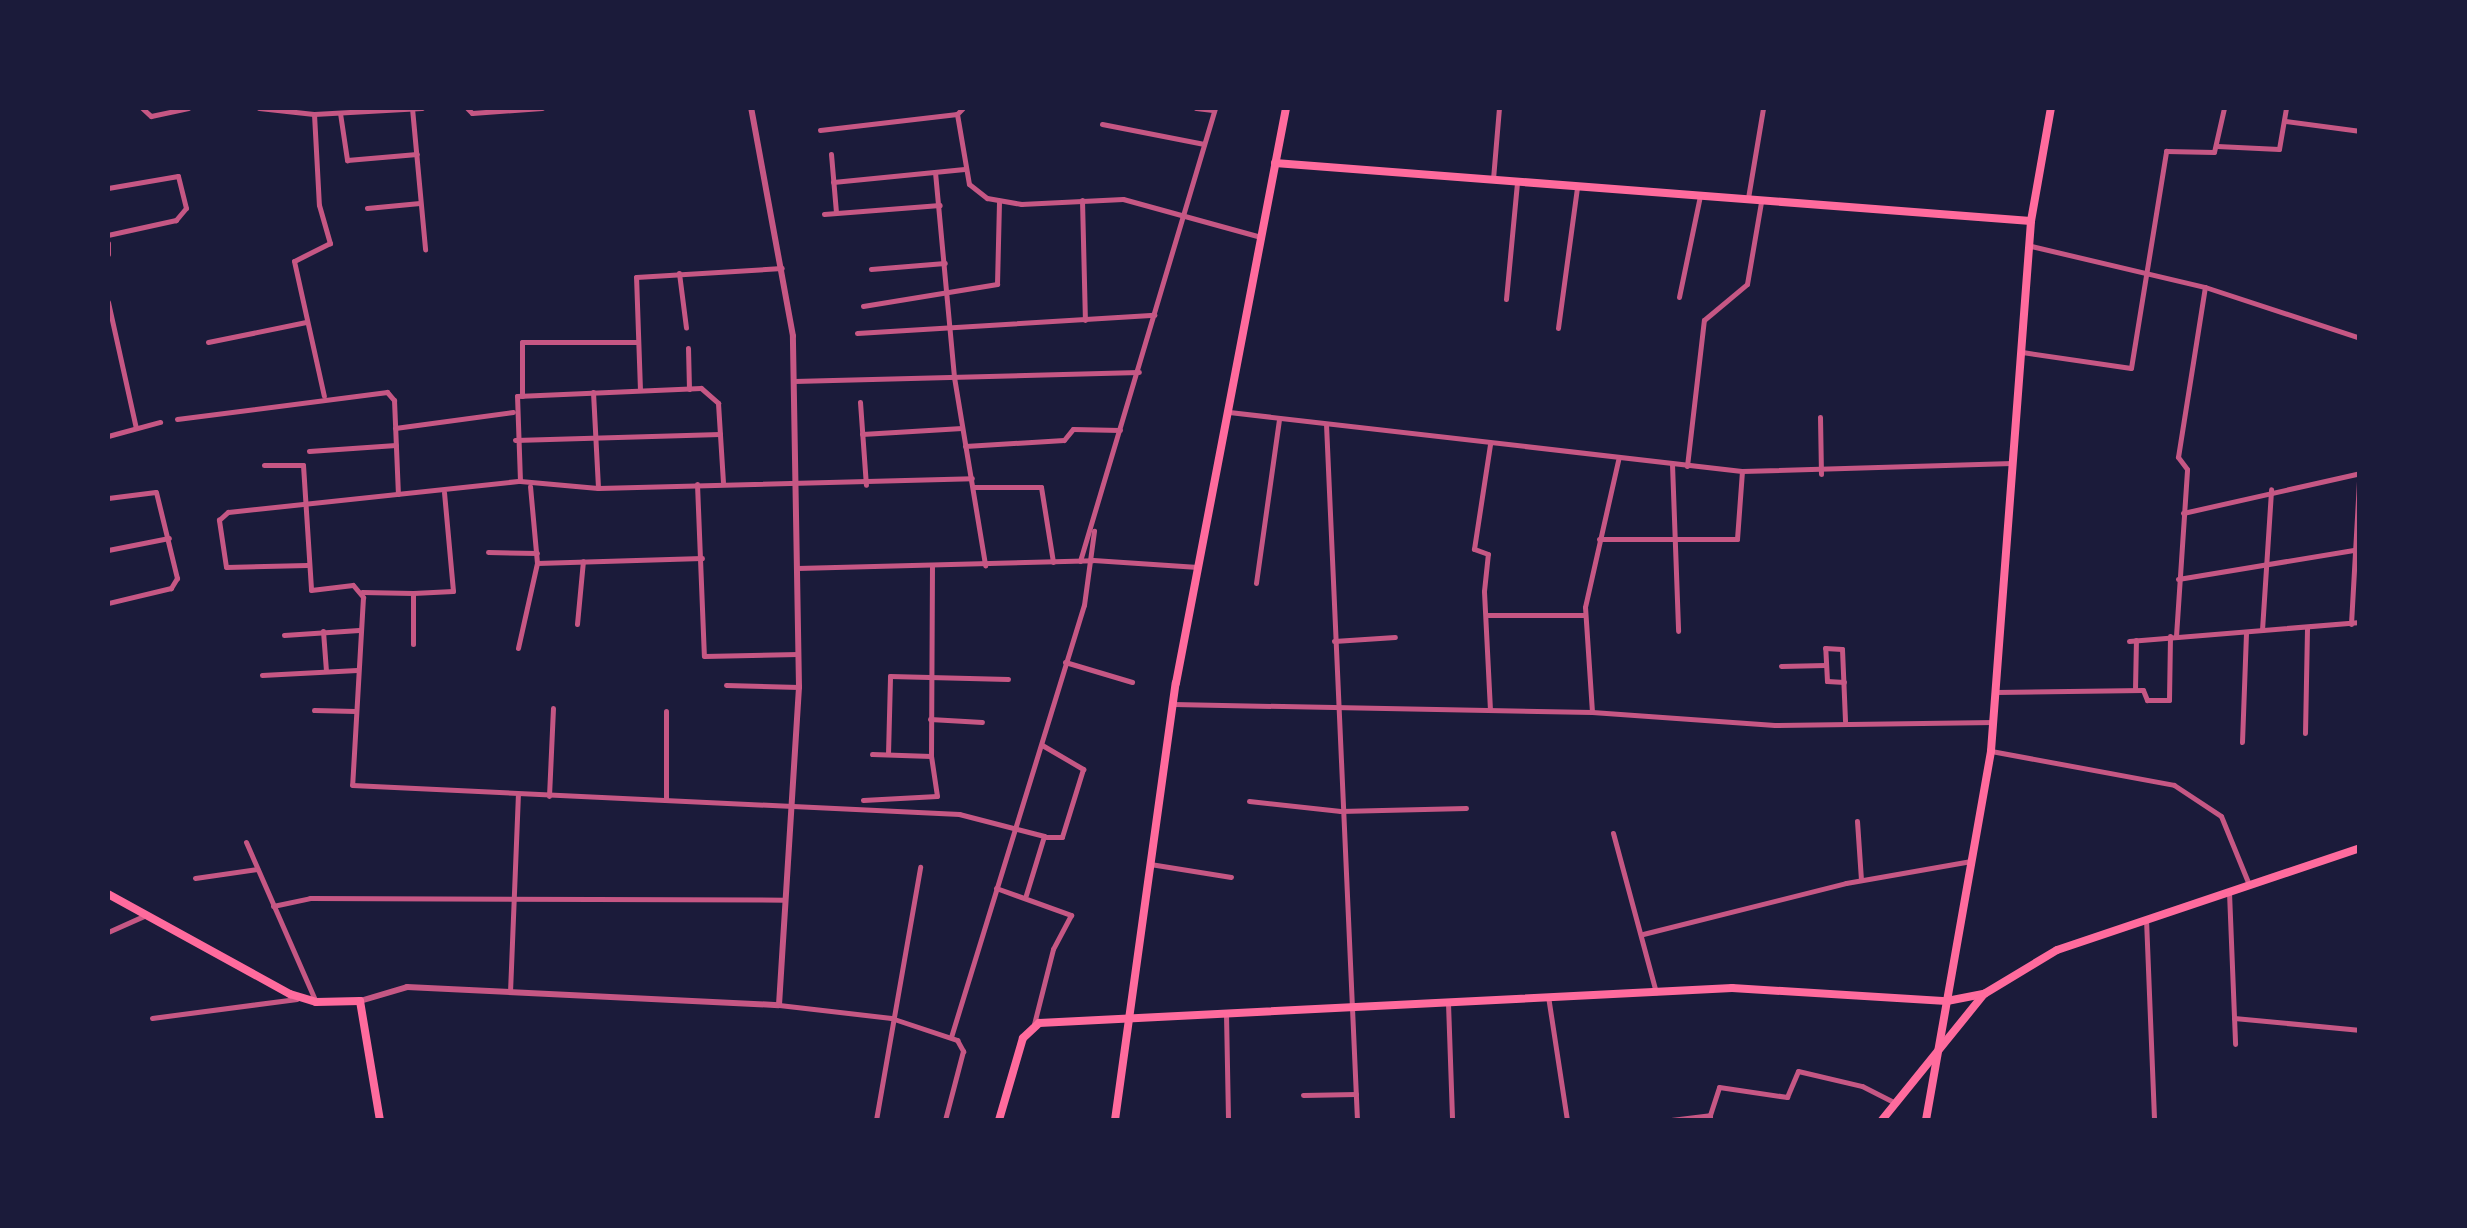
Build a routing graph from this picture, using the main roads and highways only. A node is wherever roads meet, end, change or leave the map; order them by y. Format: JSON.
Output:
{"nodes":[{"id":1,"x":1286,"y":108,"type":"edge"},
{"id":2,"x":2050,"y":108,"type":"edge"},
{"id":3,"x":1275,"y":164,"type":"junction"},
{"id":4,"x":2032,"y":221,"type":"junction"},
{"id":5,"x":2360,"y":848,"type":"edge"},
{"id":6,"x":108,"y":894,"type":"edge"},
{"id":7,"x":1984,"y":994,"type":"junction"},
{"id":8,"x":1947,"y":1001,"type":"junction"},
{"id":9,"x":1128,"y":1020,"type":"junction"},
{"id":10,"x":1939,"y":1047,"type":"junction"},
{"id":11,"x":380,"y":1120,"type":"edge"},
{"id":12,"x":1000,"y":1120,"type":"edge"},
{"id":13,"x":1115,"y":1120,"type":"edge"},
{"id":14,"x":1882,"y":1120,"type":"edge"},
{"id":15,"x":1926,"y":1120,"type":"edge"}],
"edges":[{"from":1,"to":3,"type":"main road"},
{"from":2,"to":4,"type":"main road"},
{"from":3,"to":4,"type":"main road"},
{"from":3,"to":9,"type":"main road"},
{"from":4,"to":8,"type":"main road"},
{"from":5,"to":7,"type":"main road"},
{"from":6,"to":11,"type":"main road"},
{"from":7,"to":8,"type":"main road"},
{"from":7,"to":10,"type":"main road"},
{"from":8,"to":9,"type":"main road"},
{"from":8,"to":10,"type":"main road"},
{"from":9,"to":12,"type":"main road"},
{"from":9,"to":13,"type":"main road"},
{"from":10,"to":14,"type":"main road"},
{"from":10,"to":15,"type":"main road"}]}
